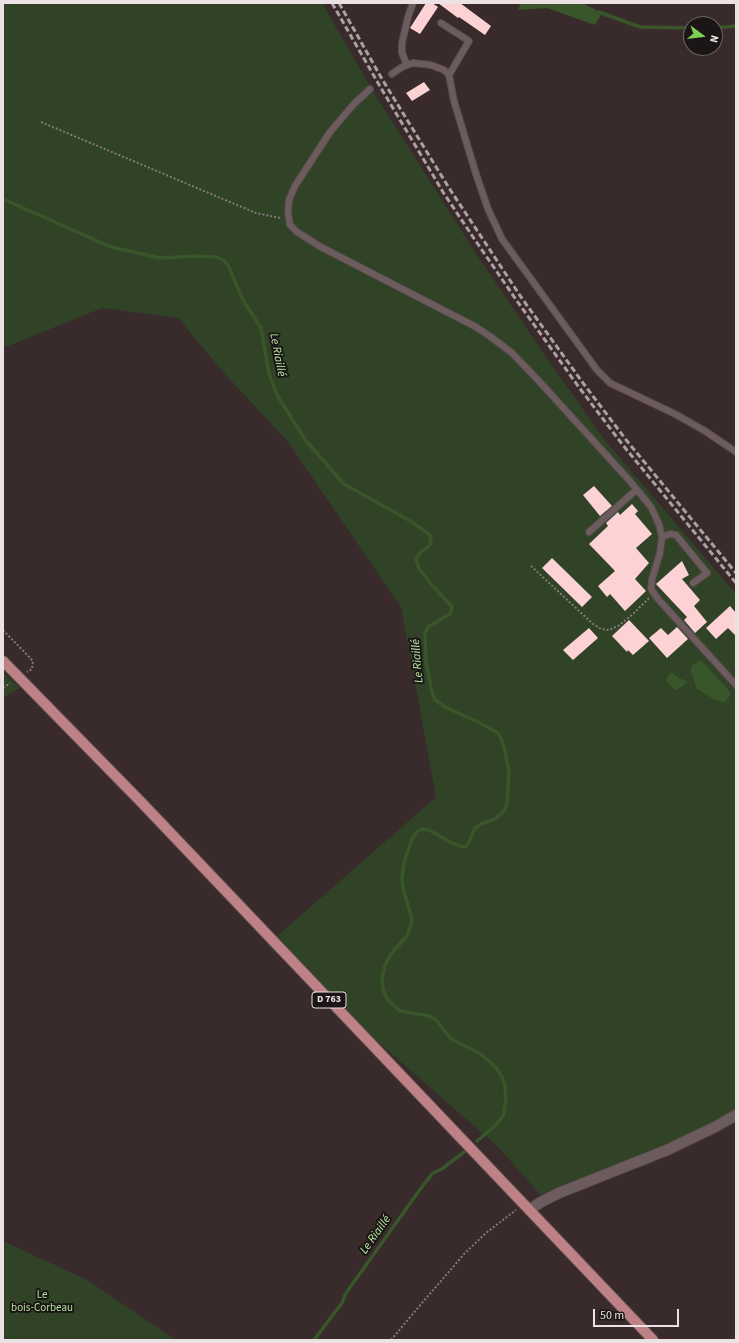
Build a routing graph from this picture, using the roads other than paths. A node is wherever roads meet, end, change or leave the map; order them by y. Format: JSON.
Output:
{"nodes":[{"id":1,"x":413,"y":3,"type":"edge"},
{"id":2,"x":441,"y":23,"type":"dead end"},
{"id":3,"x":407,"y":65,"type":"junction"},
{"id":4,"x":392,"y":74,"type":"dead end"},
{"id":5,"x":449,"y":75,"type":"junction"},
{"id":6,"x":370,"y":89,"type":"dead end"},
{"id":7,"x":736,"y":452,"type":"edge"},
{"id":8,"x":636,"y":490,"type":"junction"},
{"id":9,"x":589,"y":532,"type":"dead end"},
{"id":10,"x":662,"y":537,"type":"junction"},
{"id":11,"x":693,"y":583,"type":"dead end"},
{"id":12,"x":3,"y":661,"type":"edge"},
{"id":13,"x":736,"y":684,"type":"edge"},
{"id":14,"x":736,"y":1115,"type":"edge"},
{"id":15,"x":526,"y":1207,"type":"junction"},
{"id":16,"x":653,"y":1340,"type":"edge"}],
"edges":[{"from":1,"to":3,"type":"lane"},
{"from":2,"to":5,"type":"lane"},
{"from":3,"to":4,"type":"lane"},
{"from":3,"to":5,"type":"lane"},
{"from":5,"to":7,"type":"lane"},
{"from":6,"to":8,"type":"lane"},
{"from":8,"to":9,"type":"lane"},
{"from":8,"to":10,"type":"lane"},
{"from":10,"to":11,"type":"lane"},
{"from":10,"to":13,"type":"lane"},
{"from":12,"to":15,"type":"main road","number":"D 763"},
{"from":14,"to":15,"type":"street"},
{"from":15,"to":16,"type":"main road","number":"D 763"}]}
